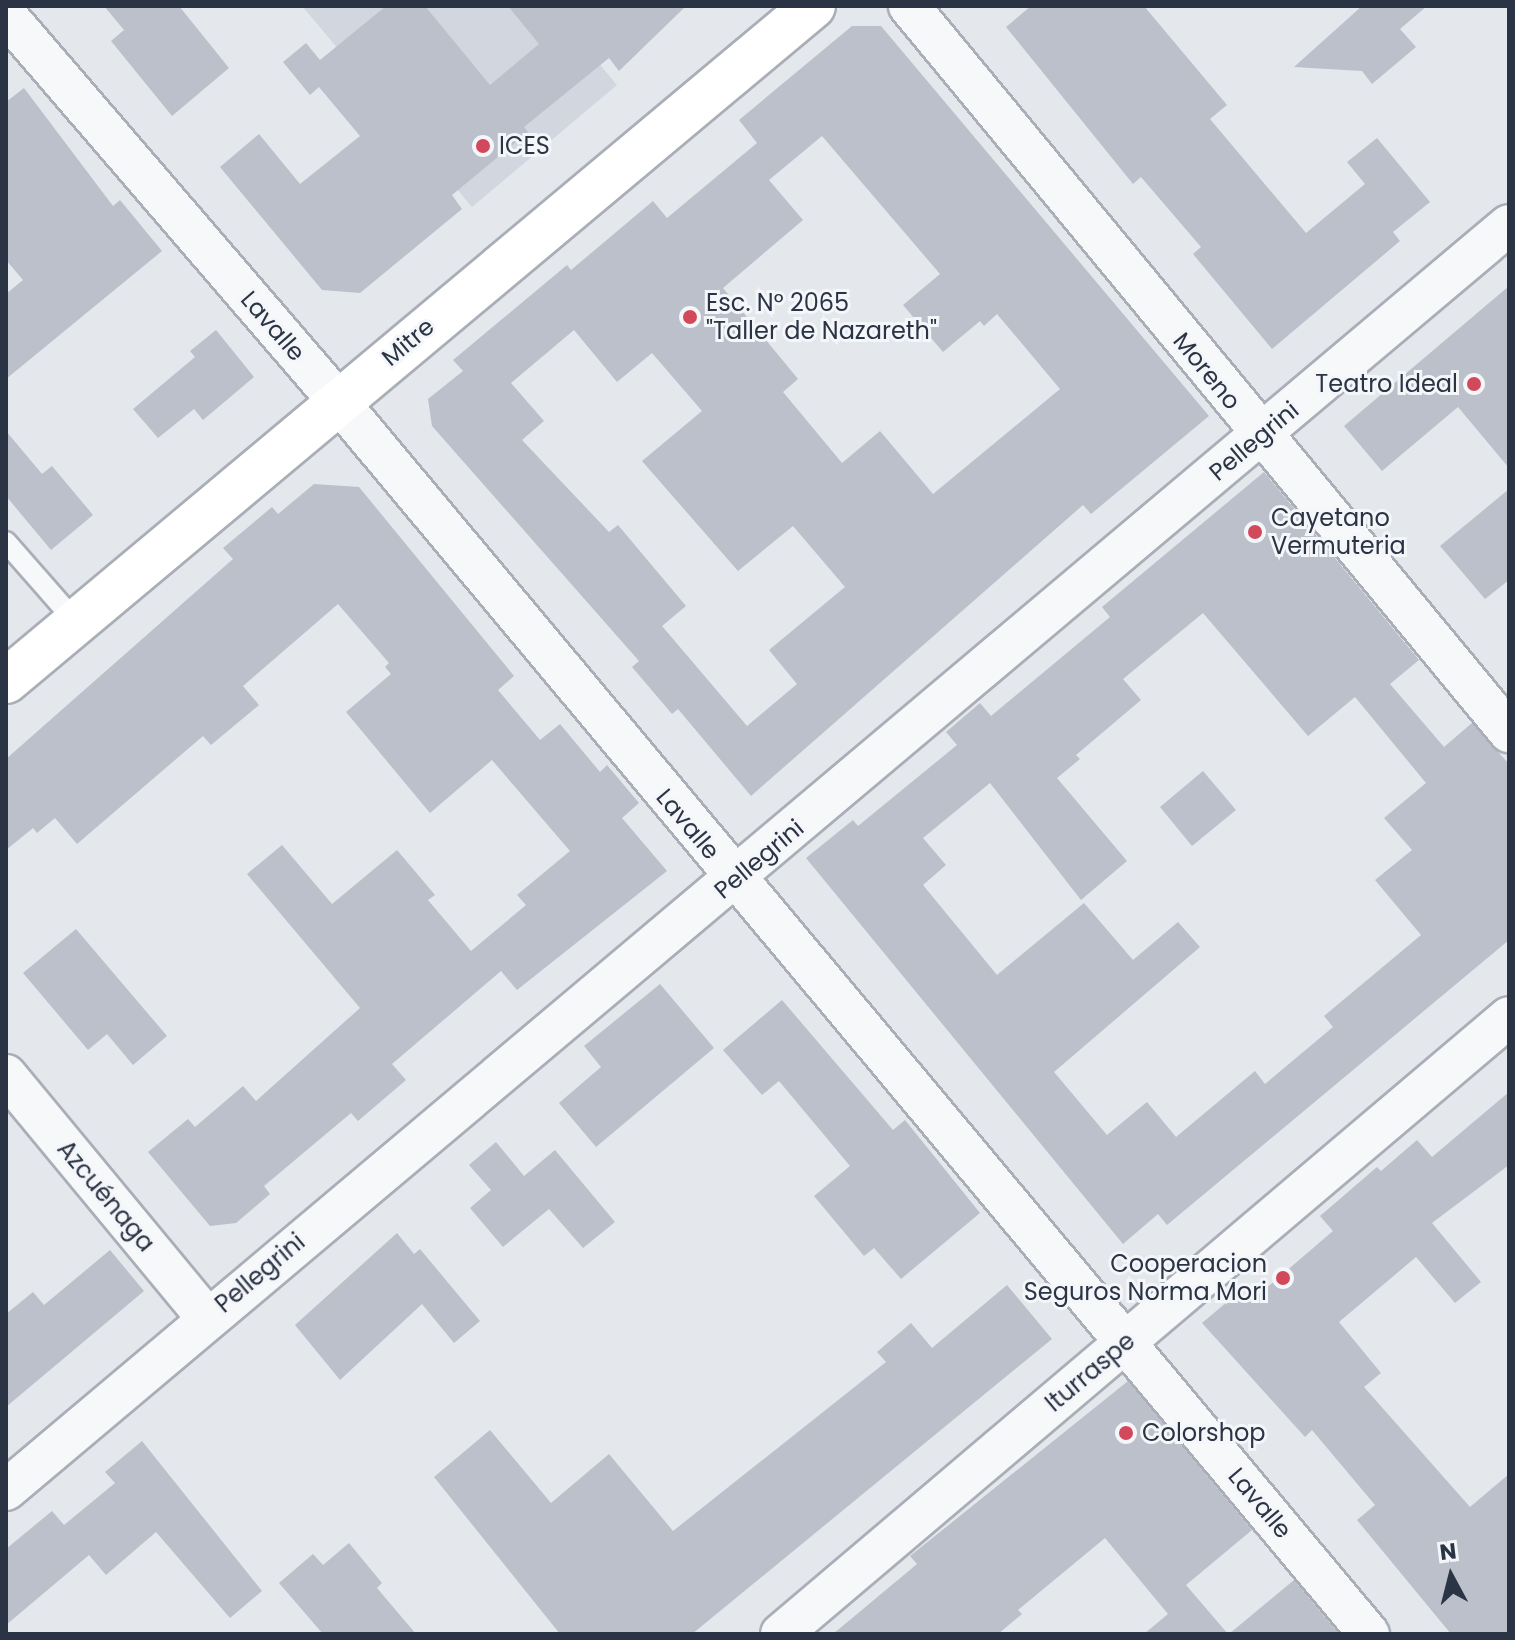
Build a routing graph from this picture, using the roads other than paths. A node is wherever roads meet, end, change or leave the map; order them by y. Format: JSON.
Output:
{"nodes":[{"id":1,"x":813,"y":6,"type":"edge"},
{"id":2,"x":909,"y":6,"type":"edge"},
{"id":3,"x":6,"y":15,"type":"edge"},
{"id":4,"x":1509,"y":225,"type":"edge"},
{"id":5,"x":338,"y":401,"type":"junction"},
{"id":6,"x":1260,"y":436,"type":"junction"},
{"id":7,"x":6,"y":542,"type":"edge"},
{"id":8,"x":76,"y":622,"type":"junction"},
{"id":9,"x":6,"y":681,"type":"edge"},
{"id":10,"x":1509,"y":732,"type":"edge"},
{"id":11,"x":734,"y":881,"type":"junction"},
{"id":12,"x":1509,"y":1017,"type":"edge"},
{"id":13,"x":6,"y":1075,"type":"edge"},
{"id":14,"x":206,"y":1317,"type":"junction"},
{"id":15,"x":1127,"y":1341,"type":"junction"},
{"id":16,"x":6,"y":1490,"type":"edge"},
{"id":17,"x":781,"y":1634,"type":"edge"},
{"id":18,"x":1369,"y":1634,"type":"edge"}],
"edges":[{"from":1,"to":5,"type":"street","name":"Mitre"},
{"from":2,"to":6,"type":"street","name":"Moreno"},
{"from":3,"to":5,"type":"street","name":"Lavalle"},
{"from":4,"to":6,"type":"street","name":"Pellegrini"},
{"from":5,"to":8,"type":"street","name":"Mitre"},
{"from":5,"to":11,"type":"street","name":"Lavalle"},
{"from":6,"to":10,"type":"street","name":"Moreno"},
{"from":6,"to":11,"type":"street","name":"Pellegrini"},
{"from":7,"to":8,"type":"lane"},
{"from":8,"to":9,"type":"street","name":"Mitre"},
{"from":11,"to":14,"type":"street","name":"Pellegrini"},
{"from":11,"to":15,"type":"street","name":"Lavalle"},
{"from":12,"to":15,"type":"street","name":"Iturraspe"},
{"from":13,"to":14,"type":"street","name":"Azcuénaga"},
{"from":14,"to":16,"type":"street","name":"Pellegrini"},
{"from":15,"to":17,"type":"street","name":"Iturraspe"},
{"from":15,"to":18,"type":"street","name":"Lavalle"}]}
